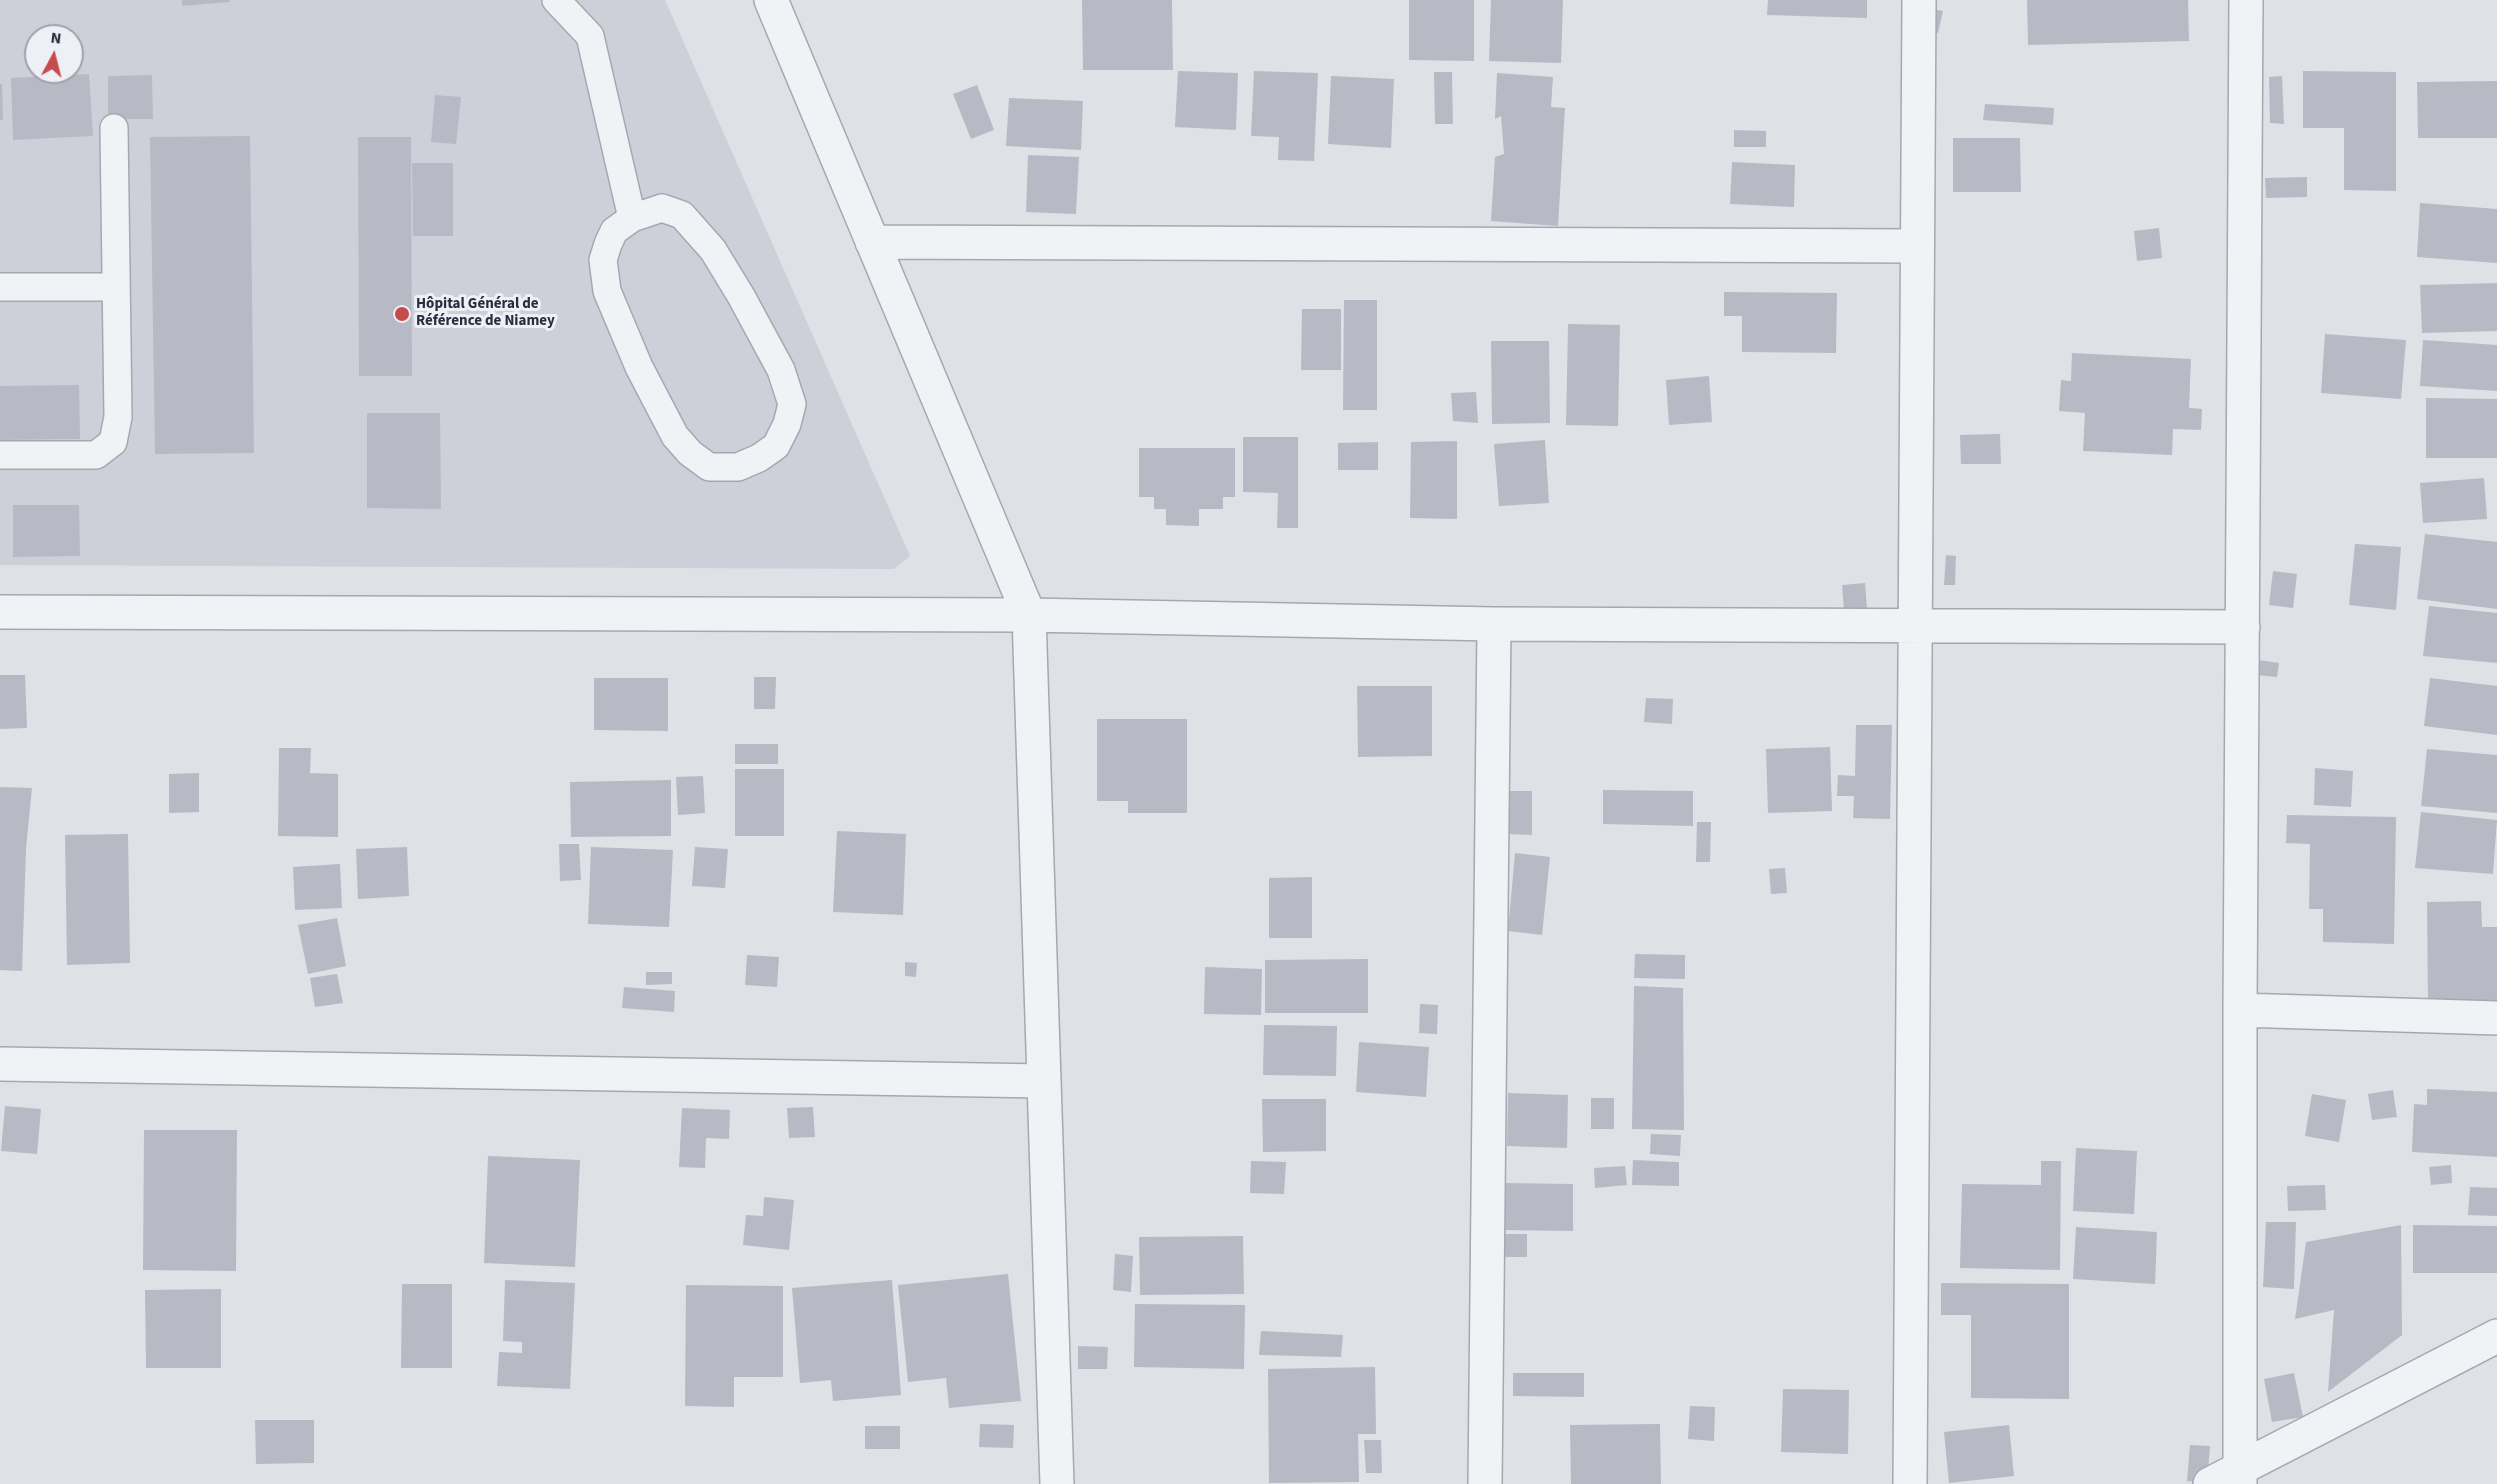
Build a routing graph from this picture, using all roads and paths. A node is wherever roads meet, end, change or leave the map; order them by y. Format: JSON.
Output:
{"nodes":[{"id":1,"x":556,"y":0,"type":"edge"},
{"id":2,"x":771,"y":0,"type":"edge"},
{"id":3,"x":1918,"y":0,"type":"edge"},
{"id":4,"x":2247,"y":0,"type":"edge"},
{"id":5,"x":114,"y":128,"type":"dead end"},
{"id":6,"x":632,"y":218,"type":"junction"},
{"id":7,"x":872,"y":242,"type":"junction"},
{"id":8,"x":1917,"y":246,"type":"junction"},
{"id":9,"x":0,"y":287,"type":"edge"},
{"id":10,"x":116,"y":287,"type":"junction"},
{"id":11,"x":0,"y":455,"type":"edge"},
{"id":12,"x":0,"y":612,"type":"edge"},
{"id":13,"x":1029,"y":615,"type":"junction"},
{"id":14,"x":1494,"y":624,"type":"junction"},
{"id":15,"x":1915,"y":627,"type":"junction"},
{"id":16,"x":2243,"y":627,"type":"junction"},
{"id":17,"x":2240,"y":1010,"type":"junction"},
{"id":18,"x":2497,"y":1018,"type":"edge"},
{"id":19,"x":0,"y":1064,"type":"edge"},
{"id":20,"x":1044,"y":1081,"type":"junction"},
{"id":21,"x":2497,"y":1336,"type":"edge"},
{"id":22,"x":2240,"y":1476,"type":"edge"},
{"id":23,"x":1057,"y":1484,"type":"edge"},
{"id":24,"x":1485,"y":1484,"type":"edge"},
{"id":25,"x":1910,"y":1484,"type":"edge"},
{"id":26,"x":2210,"y":1484,"type":"edge"}],
"edges":[{"from":1,"to":6,"type":"lane"},
{"from":2,"to":7,"type":"street"},
{"from":3,"to":8,"type":"street"},
{"from":4,"to":16,"type":"street"},
{"from":5,"to":10,"type":"lane"},
{"from":6,"to":6,"type":"lane"},
{"from":7,"to":8,"type":"street"},
{"from":7,"to":13,"type":"street"},
{"from":8,"to":15,"type":"street"},
{"from":9,"to":10,"type":"lane"},
{"from":10,"to":11,"type":"lane"},
{"from":12,"to":13,"type":"street"},
{"from":13,"to":14,"type":"street"},
{"from":13,"to":20,"type":"street"},
{"from":14,"to":15,"type":"street"},
{"from":14,"to":24,"type":"street"},
{"from":15,"to":16,"type":"street"},
{"from":15,"to":25,"type":"street"},
{"from":16,"to":17,"type":"street"},
{"from":17,"to":18,"type":"street"},
{"from":17,"to":22,"type":"street"},
{"from":19,"to":20,"type":"street"},
{"from":20,"to":23,"type":"street"},
{"from":21,"to":22,"type":"street"},
{"from":22,"to":26,"type":"street"}]}
